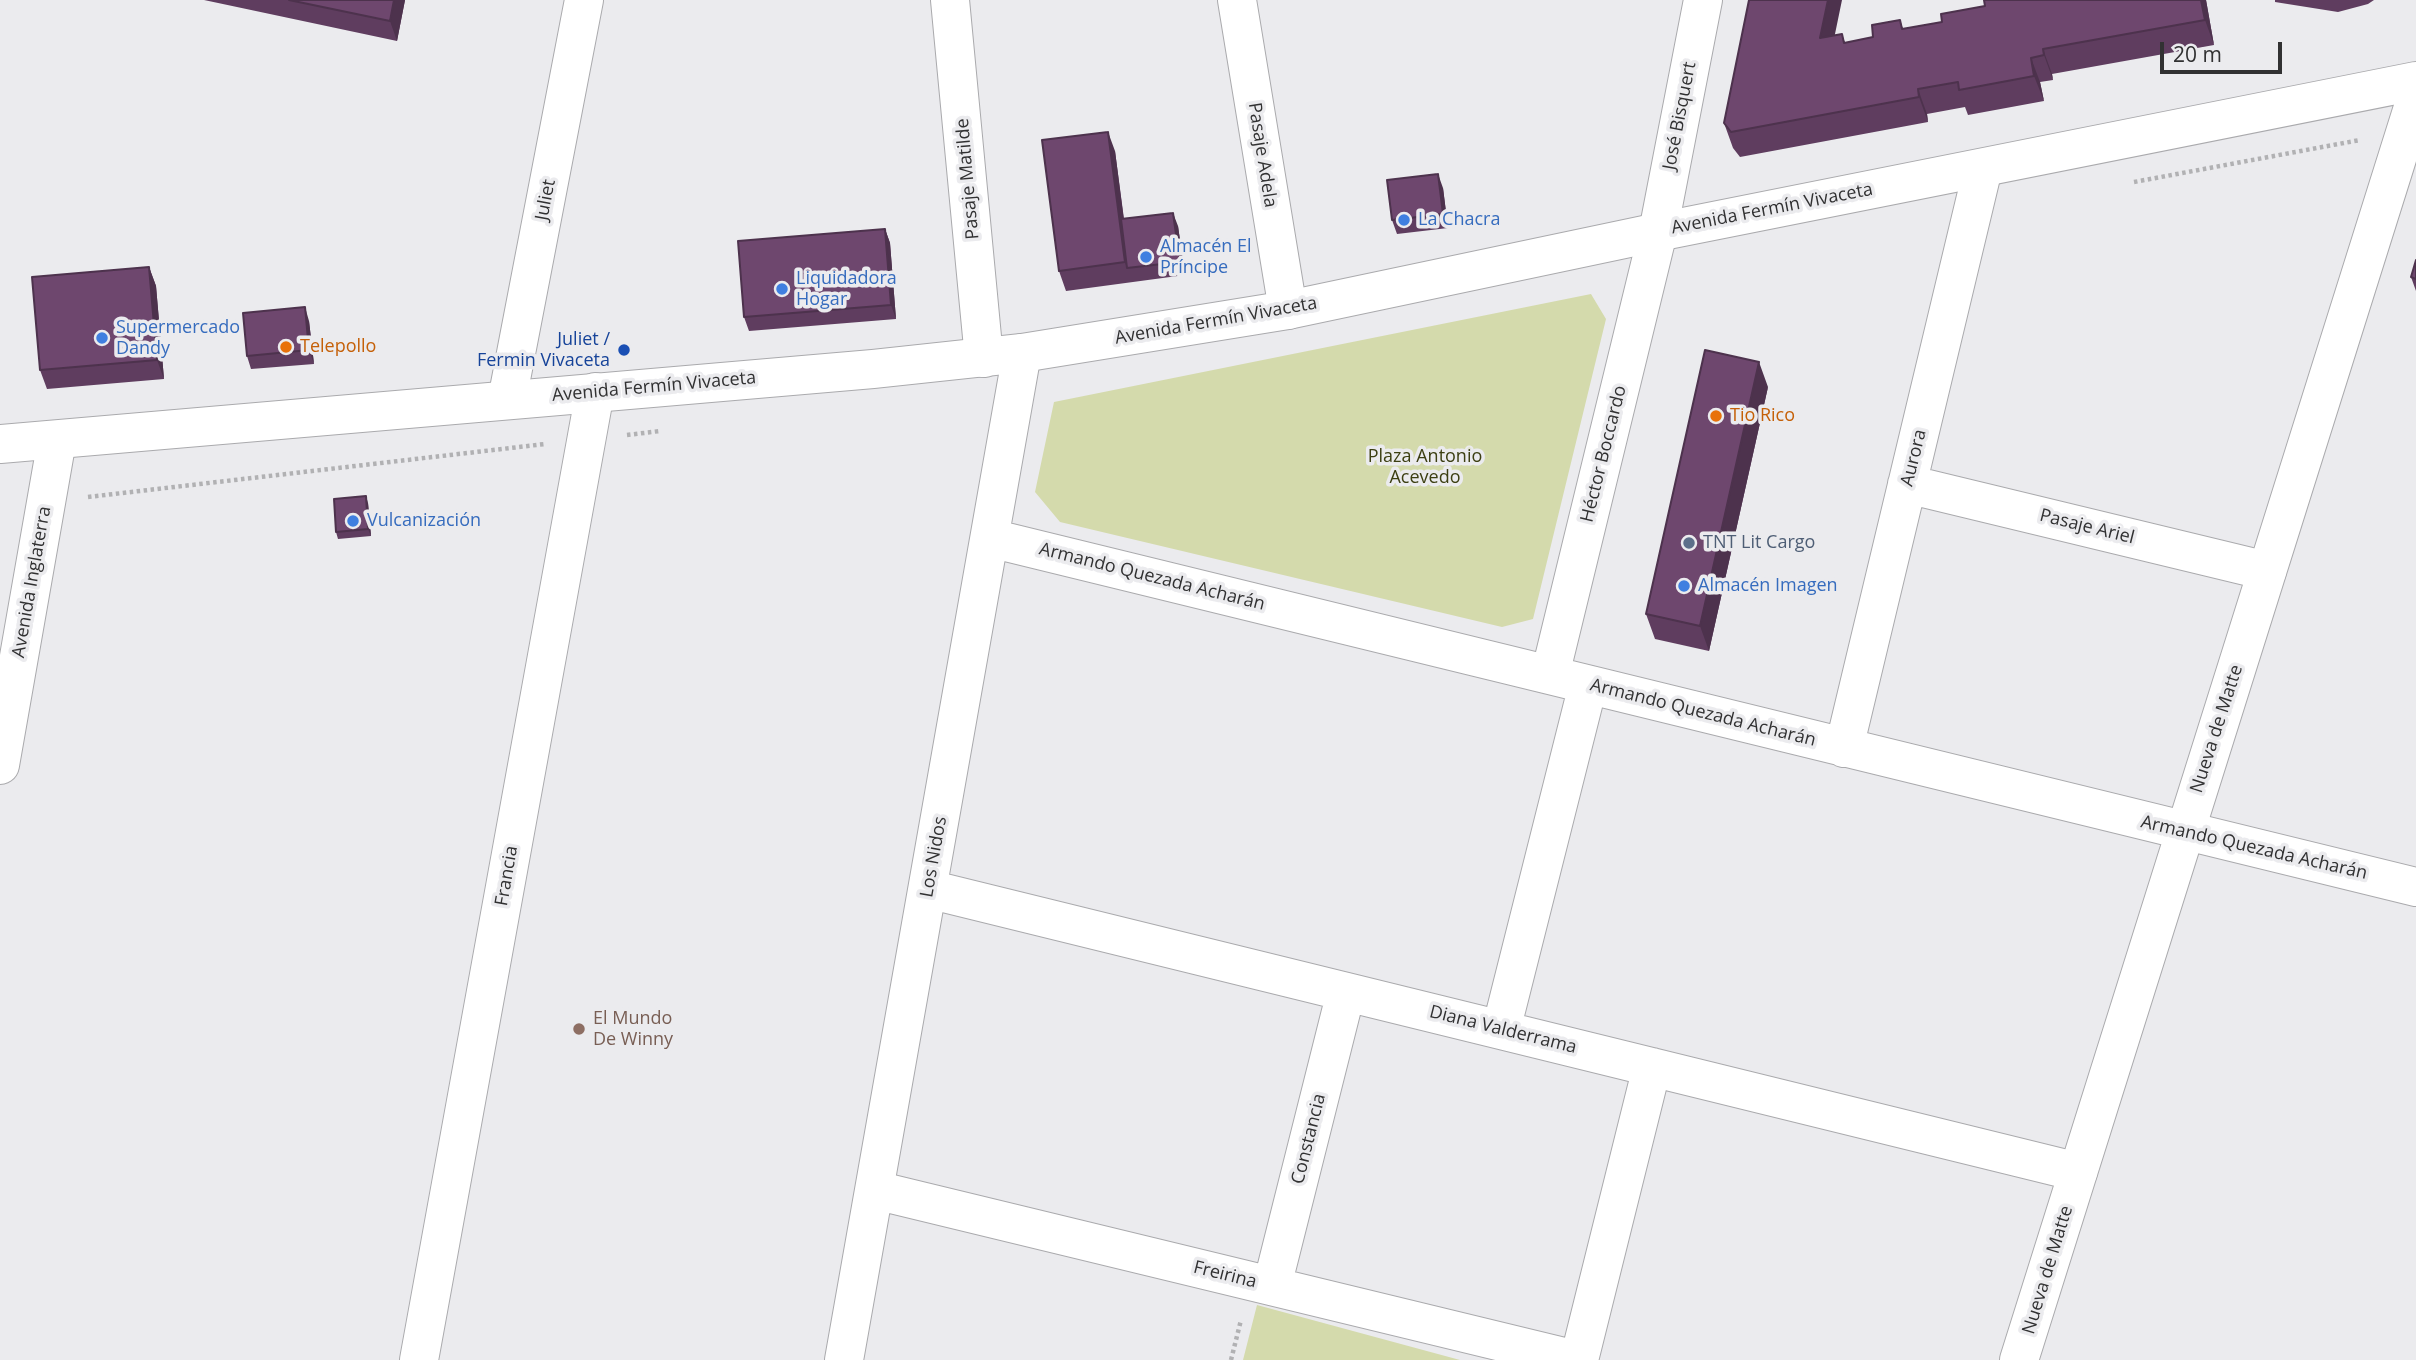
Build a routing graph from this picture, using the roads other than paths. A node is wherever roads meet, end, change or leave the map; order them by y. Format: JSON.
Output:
{"nodes":[{"id":1,"x":584,"y":0,"type":"edge"},
{"id":2,"x":950,"y":0,"type":"edge"},
{"id":3,"x":1237,"y":0,"type":"edge"},
{"id":4,"x":1703,"y":0,"type":"edge"},
{"id":5,"x":2416,"y":81,"type":"edge"},
{"id":6,"x":2416,"y":98,"type":"edge"},
{"id":7,"x":1983,"y":168,"type":"junction"},
{"id":8,"x":1658,"y":232,"type":"junction"},
{"id":9,"x":1288,"y":310,"type":"junction"},
{"id":10,"x":1022,"y":353,"type":"junction"},
{"id":11,"x":985,"y":358,"type":"junction"},
{"id":12,"x":595,"y":392,"type":"junction"},
{"id":13,"x":507,"y":400,"type":"junction"},
{"id":14,"x":57,"y":439,"type":"junction"},
{"id":15,"x":0,"y":444,"type":"edge"},
{"id":16,"x":1907,"y":484,"type":"junction"},
{"id":17,"x":990,"y":538,"type":"junction"},
{"id":18,"x":2267,"y":571,"type":"junction"},
{"id":19,"x":1550,"y":675,"type":"junction"},
{"id":20,"x":1588,"y":685,"type":"junction"},
{"id":21,"x":1844,"y":748,"type":"junction"},
{"id":22,"x":0,"y":765,"type":"edge"},
{"id":23,"x":2184,"y":831,"type":"junction"},
{"id":24,"x":2416,"y":887,"type":"edge"},
{"id":25,"x":928,"y":889,"type":"junction"},
{"id":26,"x":1346,"y":992,"type":"junction"},
{"id":27,"x":1502,"y":1030,"type":"junction"},
{"id":28,"x":1652,"y":1067,"type":"junction"},
{"id":29,"x":2078,"y":1172,"type":"junction"},
{"id":30,"x":875,"y":1190,"type":"junction"},
{"id":31,"x":1272,"y":1286,"type":"junction"},
{"id":32,"x":419,"y":1360,"type":"edge"},
{"id":33,"x":845,"y":1360,"type":"edge"},
{"id":34,"x":1578,"y":1360,"type":"edge"},
{"id":35,"x":2019,"y":1360,"type":"edge"}],
"edges":[{"from":1,"to":13,"type":"street","name":"Juliet"},
{"from":2,"to":11,"type":"street","name":"Pasaje Matilde"},
{"from":3,"to":9,"type":"street","name":"Pasaje Adela"},
{"from":4,"to":8,"type":"street","name":"José Bisquert"},
{"from":5,"to":7,"type":"street","name":"Avenida Fermín Vivaceta"},
{"from":6,"to":18,"type":"street","name":"Nueva de Matte"},
{"from":7,"to":8,"type":"street","name":"Avenida Fermín Vivaceta"},
{"from":7,"to":16,"type":"street","name":"Aurora"},
{"from":8,"to":9,"type":"street","name":"Avenida Fermín Vivaceta"},
{"from":8,"to":19,"type":"street","name":"Héctor Boccardo"},
{"from":9,"to":10,"type":"street","name":"Avenida Fermín Vivaceta"},
{"from":10,"to":11,"type":"street","name":"Avenida Fermín Vivaceta"},
{"from":10,"to":17,"type":"street","name":"Los Nidos"},
{"from":11,"to":12,"type":"street","name":"Avenida Fermín Vivaceta"},
{"from":12,"to":13,"type":"street","name":"Avenida Fermín Vivaceta"},
{"from":12,"to":32,"type":"street","name":"Francia"},
{"from":13,"to":14,"type":"street","name":"Avenida Fermín Vivaceta"},
{"from":14,"to":15,"type":"street","name":"Avenida Fermín Vivaceta"},
{"from":14,"to":22,"type":"street","name":"Avenida Inglaterra"},
{"from":16,"to":18,"type":"street","name":"Pasaje Ariel"},
{"from":16,"to":21,"type":"street","name":"Aurora"},
{"from":17,"to":19,"type":"street","name":"Armando Quezada Acharán"},
{"from":17,"to":25,"type":"street","name":"Los Nidos"},
{"from":18,"to":23,"type":"street","name":"Nueva de Matte"},
{"from":19,"to":20,"type":"street","name":"Armando Quezada Acharán"},
{"from":20,"to":21,"type":"street","name":"Armando Quezada Acharán"},
{"from":20,"to":27,"type":"street"},
{"from":21,"to":23,"type":"street","name":"Armando Quezada Acharán"},
{"from":23,"to":24,"type":"street","name":"Armando Quezada Acharán"},
{"from":23,"to":29,"type":"street","name":"Nueva de Matte"},
{"from":25,"to":26,"type":"street","name":"Diana Valderrama"},
{"from":25,"to":30,"type":"street","name":"Los Nidos"},
{"from":26,"to":27,"type":"street","name":"Diana Valderrama"},
{"from":26,"to":31,"type":"street","name":"Constancia"},
{"from":27,"to":28,"type":"street","name":"Diana Valderrama"},
{"from":28,"to":29,"type":"street","name":"Diana Valderrama"},
{"from":28,"to":34,"type":"street"},
{"from":29,"to":35,"type":"street","name":"Nueva de Matte"},
{"from":30,"to":31,"type":"street","name":"Freirina"},
{"from":30,"to":33,"type":"street","name":"Los Nidos"},
{"from":31,"to":34,"type":"street","name":"Freirina"}]}
